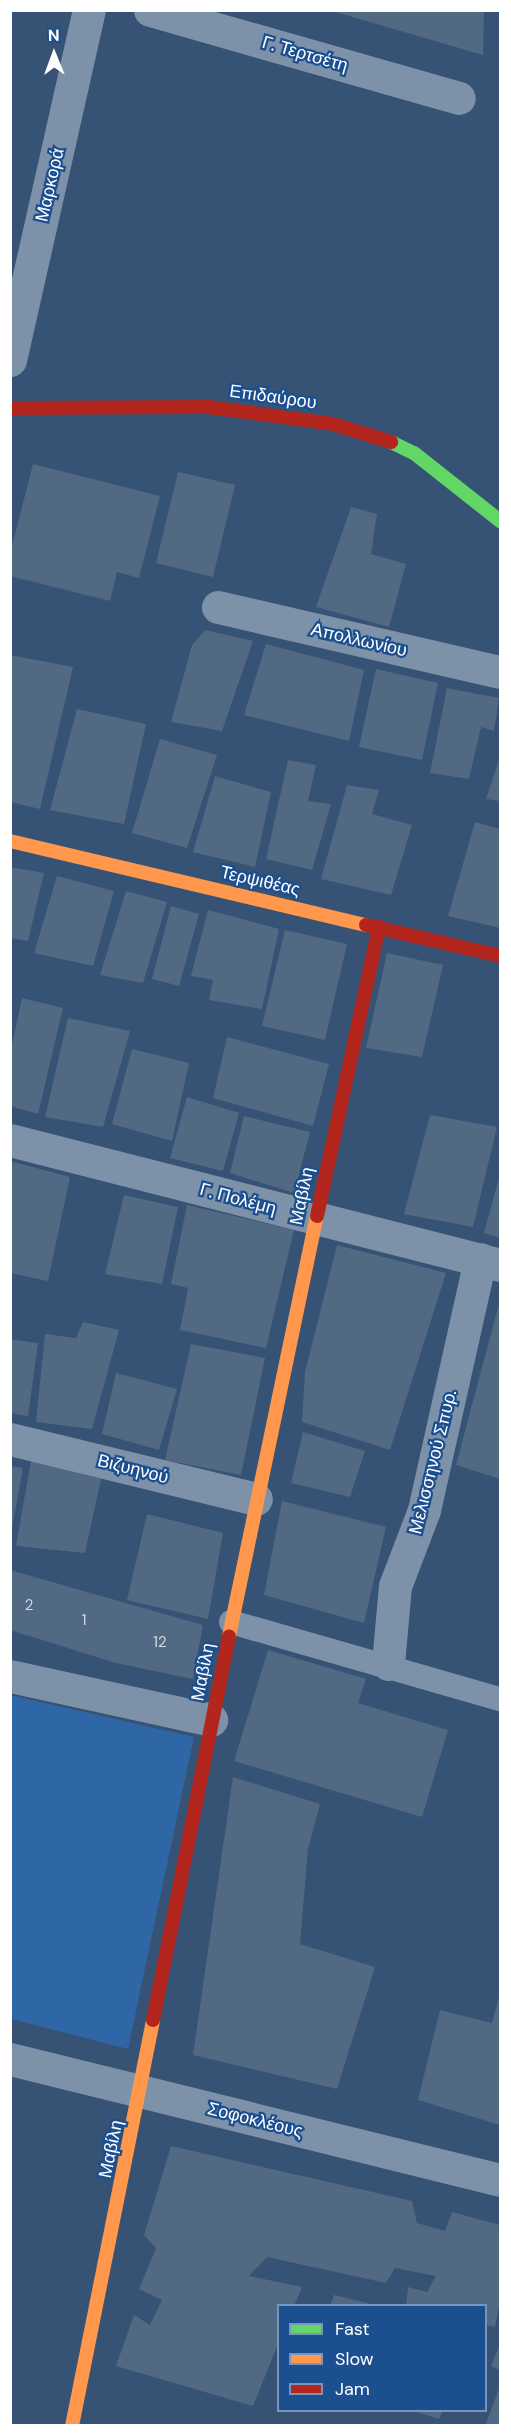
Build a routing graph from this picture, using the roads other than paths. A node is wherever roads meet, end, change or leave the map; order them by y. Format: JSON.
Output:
{"nodes":[{"id":1,"x":90,"y":10,"type":"edge"},
{"id":2,"x":150,"y":10,"type":"edge"},
{"id":3,"x":459,"y":98,"type":"dead end"},
{"id":4,"x":10,"y":360,"type":"edge"},
{"id":5,"x":10,"y":408,"type":"edge"},
{"id":6,"x":501,"y":521,"type":"edge"},
{"id":7,"x":218,"y":607,"type":"dead end"},
{"id":8,"x":501,"y":672,"type":"edge"},
{"id":9,"x":10,"y":841,"type":"edge"},
{"id":10,"x":379,"y":927,"type":"junction"},
{"id":11,"x":501,"y":956,"type":"edge"},
{"id":12,"x":10,"y":1140,"type":"edge"},
{"id":13,"x":315,"y":1219,"type":"junction"},
{"id":14,"x":490,"y":1262,"type":"edge"},
{"id":15,"x":10,"y":1439,"type":"edge"},
{"id":16,"x":256,"y":1498,"type":"junction"},
{"id":17,"x":231,"y":1622,"type":"junction"},
{"id":18,"x":388,"y":1664,"type":"junction"},
{"id":19,"x":10,"y":1676,"type":"edge"},
{"id":20,"x":501,"y":1699,"type":"edge"},
{"id":21,"x":212,"y":1720,"type":"junction"},
{"id":22,"x":10,"y":2059,"type":"edge"},
{"id":23,"x":141,"y":2092,"type":"junction"},
{"id":24,"x":501,"y":2180,"type":"edge"},
{"id":25,"x":72,"y":2426,"type":"edge"}],
"edges":[{"from":1,"to":4,"type":"street","name":"Μαρκορά"},
{"from":2,"to":3,"type":"street","name":"Γ. Τερτσέτη"},
{"from":5,"to":6,"type":"street","name":"Επιδαύρου"},
{"from":7,"to":8,"type":"street","name":"Απολλωνίου"},
{"from":9,"to":10,"type":"street","name":"Τερψιθέας"},
{"from":10,"to":11,"type":"street","name":"Τερψιθέας"},
{"from":10,"to":13,"type":"street","name":"Μαβίλη"},
{"from":12,"to":13,"type":"street","name":"Γ. Πολέμη"},
{"from":13,"to":14,"type":"street","name":"Γ. Πολέμη"},
{"from":13,"to":16,"type":"street","name":"Μαβίλη"},
{"from":14,"to":18,"type":"street","name":"Μελισσηνού Σπυρ."},
{"from":15,"to":16,"type":"street","name":"Βιζυηνού"},
{"from":16,"to":17,"type":"street","name":"Μαβίλη"},
{"from":17,"to":18,"type":"lane"},
{"from":17,"to":21,"type":"street","name":"Μαβίλη"},
{"from":18,"to":20,"type":"lane"},
{"from":19,"to":21,"type":"street"},
{"from":21,"to":23,"type":"street","name":"Μαβίλη"},
{"from":22,"to":23,"type":"street","name":"Σοφοκλέους"},
{"from":23,"to":24,"type":"street","name":"Σοφοκλέους"},
{"from":23,"to":25,"type":"street","name":"Μαβίλη"}]}
